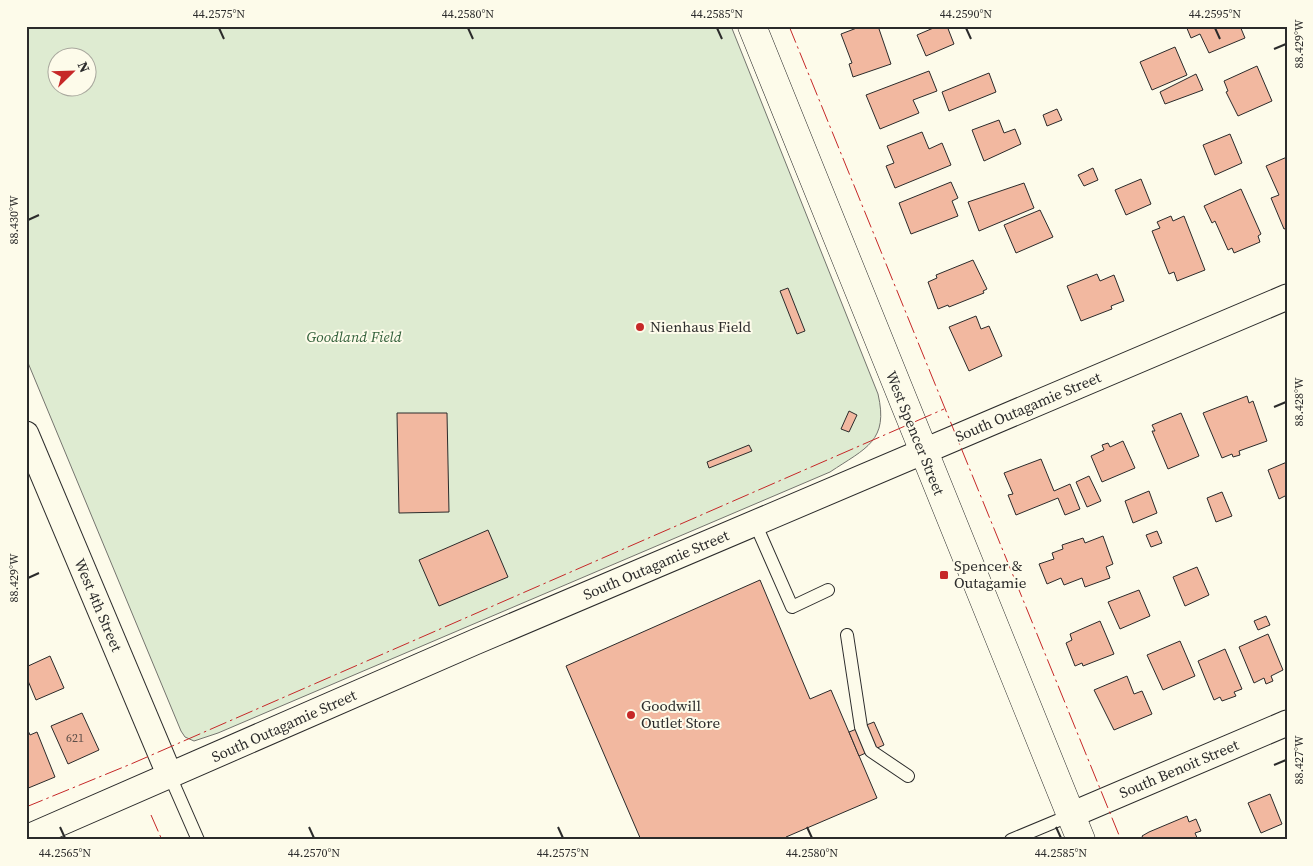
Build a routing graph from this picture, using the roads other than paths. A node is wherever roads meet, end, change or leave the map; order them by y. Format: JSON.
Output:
{"nodes":[{"id":1,"x":752,"y":26,"type":"edge"},
{"id":2,"x":1287,"y":297,"type":"edge"},
{"id":3,"x":26,"y":434,"type":"edge"},
{"id":4,"x":922,"y":452,"type":"junction"},
{"id":5,"x":755,"y":523,"type":"junction"},
{"id":6,"x":828,"y":590,"type":"dead end"},
{"id":7,"x":847,"y":635,"type":"dead end"},
{"id":8,"x":1287,"y":723,"type":"edge"},
{"id":9,"x":170,"y":776,"type":"junction"},
{"id":10,"x":908,"y":776,"type":"dead end"},
{"id":11,"x":1071,"y":815,"type":"junction"},
{"id":12,"x":26,"y":838,"type":"edge"},
{"id":13,"x":198,"y":840,"type":"edge"},
{"id":14,"x":1011,"y":840,"type":"edge"},
{"id":15,"x":1081,"y":840,"type":"edge"}],
"edges":[{"from":1,"to":4,"type":"street","name":"West Spencer Street"},
{"from":2,"to":4,"type":"street","name":"South Outagamie Street"},
{"from":3,"to":9,"type":"street","name":"West 4th Street"},
{"from":4,"to":5,"type":"street","name":"South Outagamie Street"},
{"from":4,"to":11,"type":"street","name":"West Spencer Street"},
{"from":5,"to":6,"type":"lane"},
{"from":5,"to":9,"type":"street","name":"South Outagamie Street"},
{"from":7,"to":10,"type":"lane"},
{"from":8,"to":11,"type":"street","name":"South Benoit Street"},
{"from":9,"to":12,"type":"street","name":"South Outagamie Street"},
{"from":9,"to":13,"type":"lane"},
{"from":11,"to":14,"type":"lane"},
{"from":11,"to":15,"type":"street","name":"West Spencer Street"}]}
